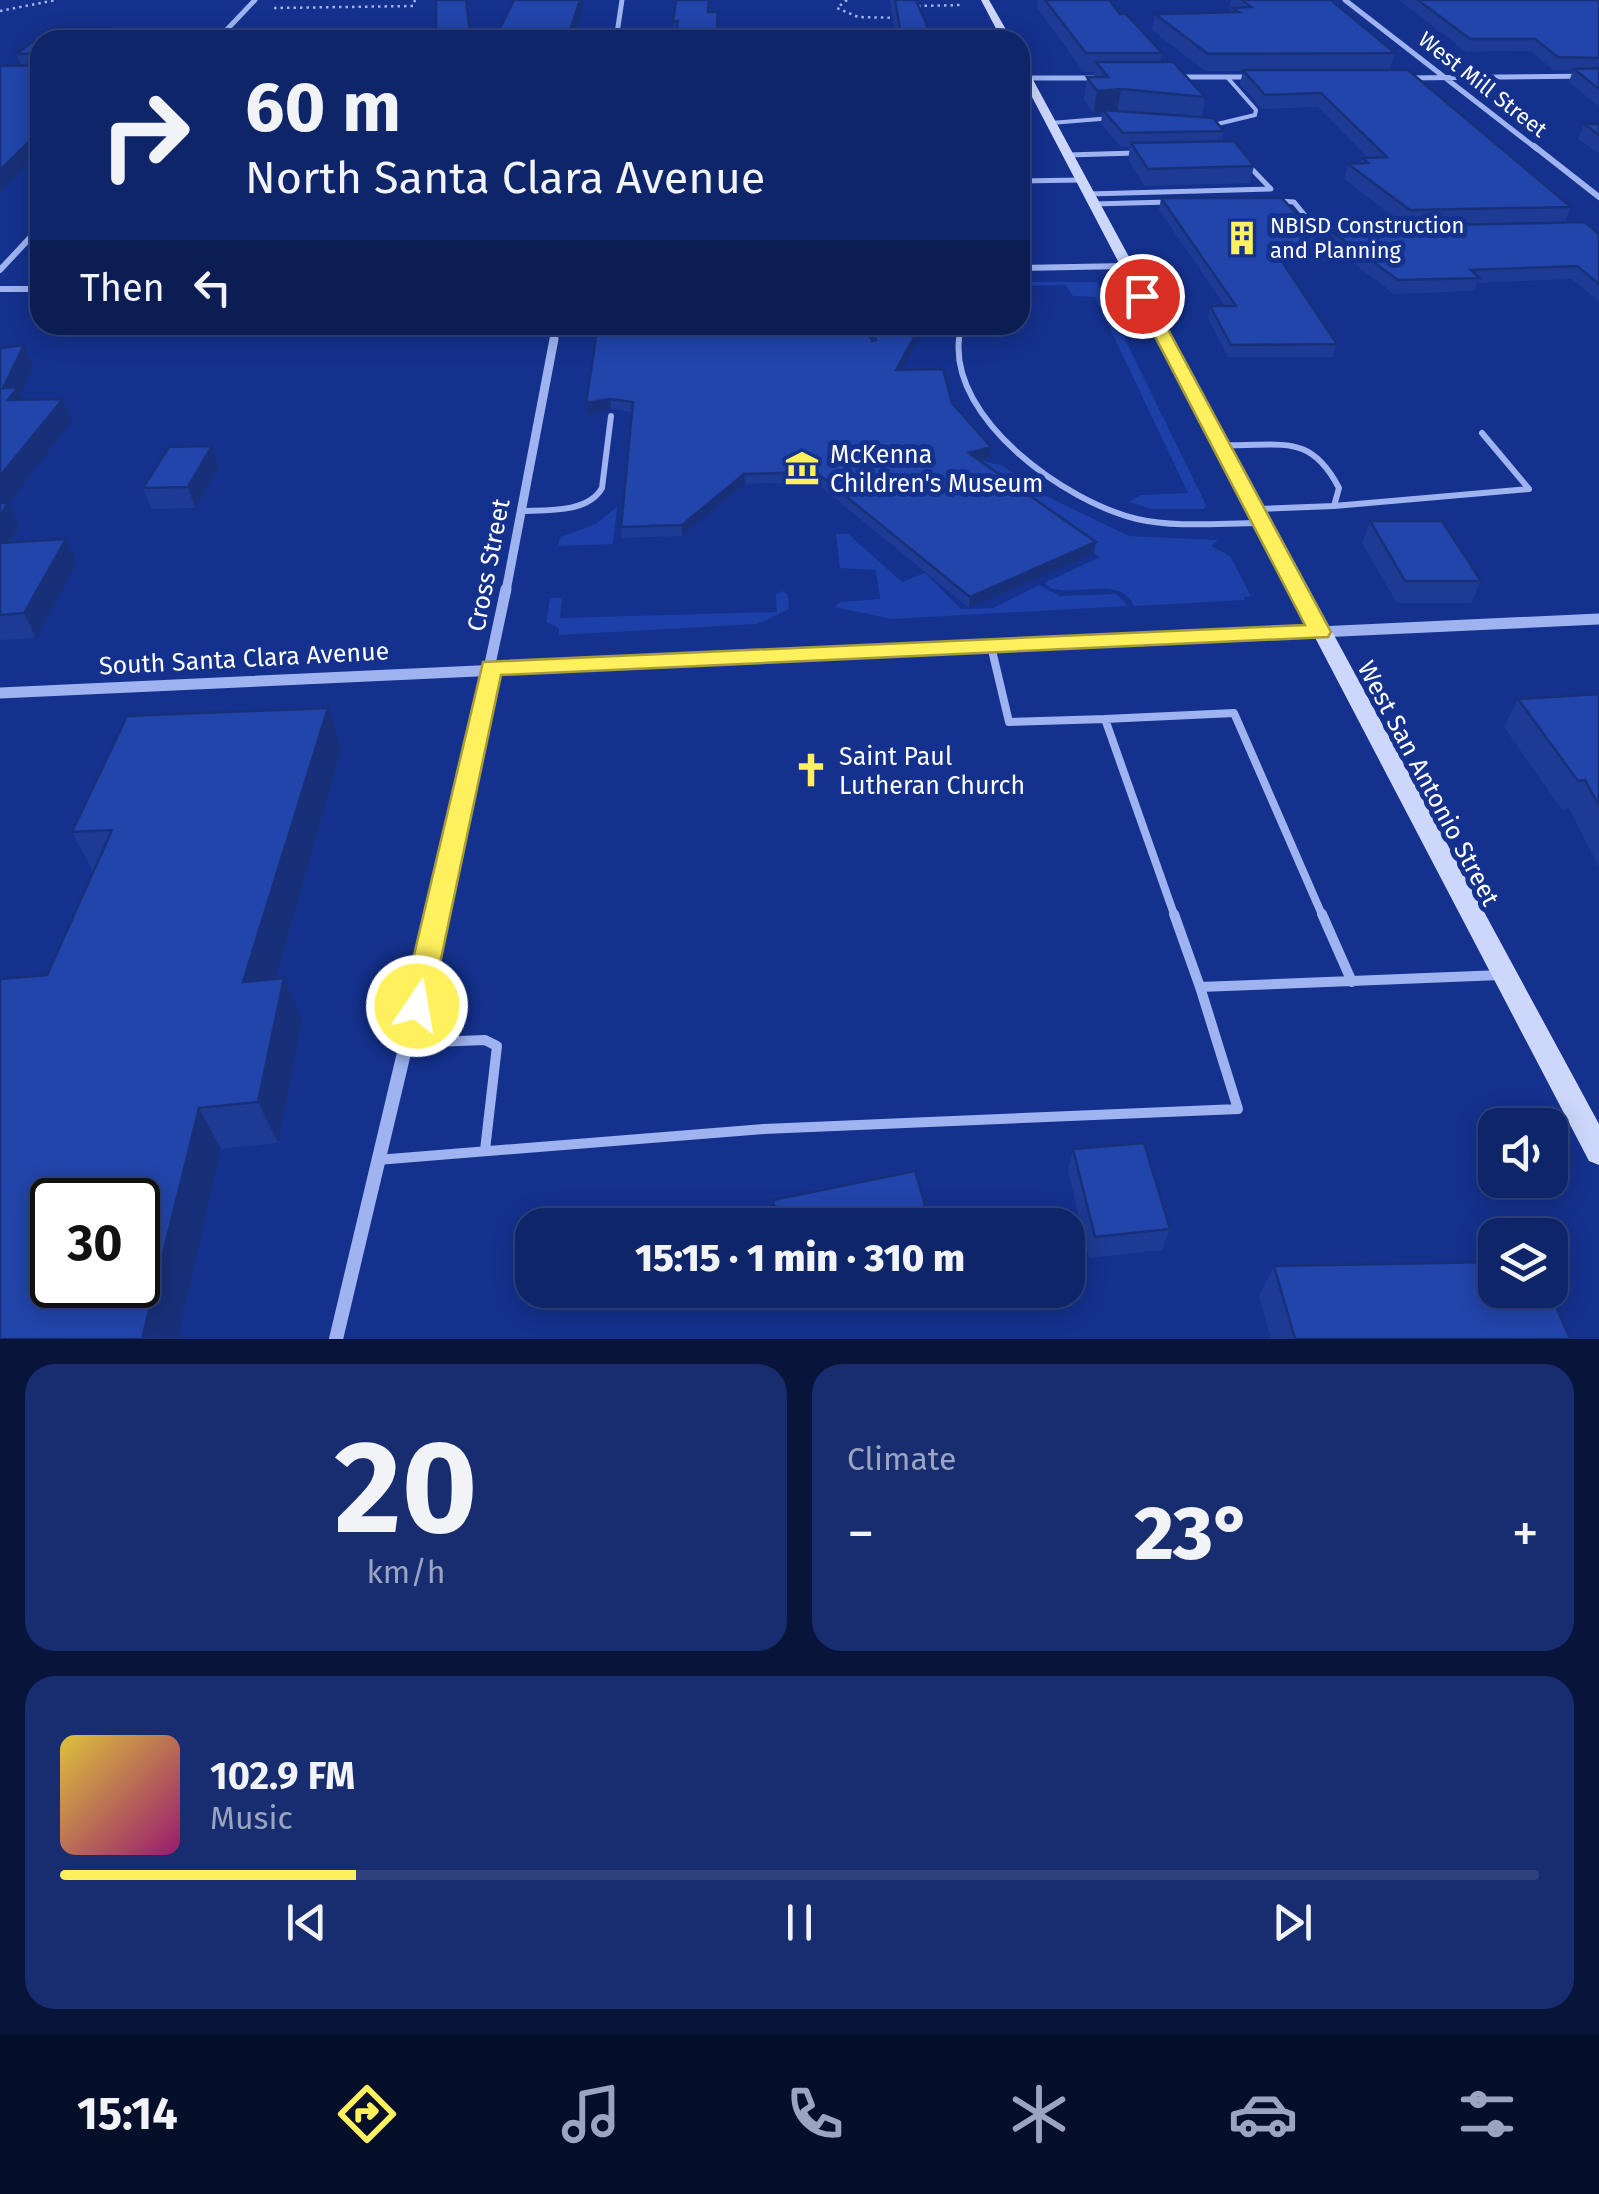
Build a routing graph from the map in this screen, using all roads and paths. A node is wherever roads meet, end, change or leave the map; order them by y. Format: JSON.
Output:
{"nodes":[{"id":1,"x":56,"y":0,"type":"edge"},
{"id":2,"x":255,"y":0,"type":"edge"},
{"id":3,"x":299,"y":0,"type":"edge"},
{"id":4,"x":329,"y":0,"type":"edge"},
{"id":5,"x":358,"y":0,"type":"edge"},
{"id":6,"x":386,"y":0,"type":"edge"},
{"id":7,"x":416,"y":0,"type":"edge"},
{"id":8,"x":622,"y":0,"type":"edge"},
{"id":9,"x":846,"y":0,"type":"edge"},
{"id":10,"x":986,"y":0,"type":"edge"},
{"id":11,"x":1345,"y":0,"type":"edge"},
{"id":12,"x":911,"y":1,"type":"edge"},
{"id":13,"x":960,"y":5,"type":"dead end"},
{"id":14,"x":354,"y":6,"type":"junction"},
{"id":15,"x":382,"y":6,"type":"junction"},
{"id":16,"x":292,"y":7,"type":"junction"},
{"id":17,"x":323,"y":7,"type":"junction"},
{"id":18,"x":247,"y":8,"type":"junction"},
{"id":19,"x":0,"y":11,"type":"edge"},
{"id":20,"x":908,"y":16,"type":"edge"},
{"id":21,"x":226,"y":30,"type":"edge"},
{"id":22,"x":618,"y":30,"type":"edge"},
{"id":23,"x":1001,"y":30,"type":"edge"},
{"id":24,"x":1599,"y":76,"type":"edge"},
{"id":25,"x":1111,"y":78,"type":"edge"},
{"id":26,"x":1169,"y":78,"type":"edge"},
{"id":27,"x":1227,"y":78,"type":"junction"},
{"id":28,"x":1267,"y":78,"type":"edge"},
{"id":29,"x":1387,"y":78,"type":"edge"},
{"id":30,"x":1447,"y":78,"type":"junction"},
{"id":31,"x":1030,"y":82,"type":"edge"},
{"id":32,"x":1030,"y":90,"type":"edge"},
{"id":33,"x":1118,"y":118,"type":"edge"},
{"id":34,"x":1051,"y":123,"type":"junction"},
{"id":35,"x":1193,"y":126,"type":"edge"},
{"id":36,"x":1138,"y":153,"type":"edge"},
{"id":37,"x":1068,"y":155,"type":"junction"},
{"id":38,"x":1247,"y":164,"type":"edge"},
{"id":39,"x":1030,"y":183,"type":"edge"},
{"id":40,"x":1087,"y":193,"type":"junction"},
{"id":41,"x":1599,"y":197,"type":"edge"},
{"id":42,"x":1263,"y":200,"type":"edge"},
{"id":43,"x":1176,"y":202,"type":"edge"},
{"id":44,"x":1339,"y":234,"type":"edge"},
{"id":45,"x":30,"y":238,"type":"edge"},
{"id":46,"x":1126,"y":266,"type":"junction"},
{"id":47,"x":1030,"y":268,"type":"edge"},
{"id":48,"x":0,"y":270,"type":"edge"},
{"id":49,"x":30,"y":288,"type":"edge"},
{"id":50,"x":0,"y":289,"type":"edge"},
{"id":51,"x":556,"y":335,"type":"edge"},
{"id":52,"x":960,"y":335,"type":"edge"},
{"id":53,"x":611,"y":416,"type":"dead end"},
{"id":54,"x":1482,"y":433,"type":"dead end"},
{"id":55,"x":1222,"y":445,"type":"junction"},
{"id":56,"x":1334,"y":506,"type":"junction"},
{"id":57,"x":522,"y":512,"type":"junction"},
{"id":58,"x":1261,"y":516,"type":"junction"},
{"id":59,"x":1599,"y":619,"type":"edge"},
{"id":60,"x":1320,"y":632,"type":"junction"},
{"id":61,"x":991,"y":646,"type":"junction"},
{"id":62,"x":491,"y":668,"type":"junction"},
{"id":63,"x":0,"y":693,"type":"edge"},
{"id":64,"x":1105,"y":718,"type":"junction"},
{"id":65,"x":1506,"y":975,"type":"junction"},
{"id":66,"x":1352,"y":982,"type":"junction"},
{"id":67,"x":1200,"y":988,"type":"junction"},
{"id":68,"x":408,"y":1043,"type":"junction"},
{"id":69,"x":484,"y":1150,"type":"junction"},
{"id":70,"x":1599,"y":1152,"type":"edge"},
{"id":71,"x":377,"y":1160,"type":"junction"},
{"id":72,"x":336,"y":1339,"type":"edge"}],
"edges":[{"from":1,"to":19,"type":"path"},
{"from":2,"to":18,"type":"street"},
{"from":3,"to":16,"type":"path"},
{"from":4,"to":17,"type":"path"},
{"from":5,"to":14,"type":"path"},
{"from":6,"to":15,"type":"path"},
{"from":7,"to":15,"type":"path"},
{"from":8,"to":22,"type":"street"},
{"from":9,"to":20,"type":"path"},
{"from":10,"to":23,"type":"main road"},
{"from":11,"to":30,"type":"street","name":"West Mill Street"},
{"from":12,"to":13,"type":"path"},
{"from":14,"to":15,"type":"path"},
{"from":14,"to":17,"type":"path"},
{"from":16,"to":17,"type":"path"},
{"from":16,"to":18,"type":"path"},
{"from":18,"to":21,"type":"street"},
{"from":24,"to":30,"type":"street"},
{"from":25,"to":31,"type":"street"},
{"from":26,"to":27,"type":"street"},
{"from":27,"to":28,"type":"street"},
{"from":27,"to":35,"type":"lane"},
{"from":29,"to":30,"type":"street"},
{"from":30,"to":41,"type":"street","name":"West Mill Street"},
{"from":32,"to":34,"type":"main road","name":"West San Antonio Street"},
{"from":33,"to":34,"type":"lane"},
{"from":34,"to":37,"type":"main road","name":"West San Antonio Street"},
{"from":36,"to":37,"type":"lane"},
{"from":37,"to":40,"type":"main road","name":"West San Antonio Street"},
{"from":38,"to":40,"type":"lane"},
{"from":39,"to":40,"type":"lane"},
{"from":40,"to":43,"type":"lane"},
{"from":40,"to":46,"type":"main road","name":"West San Antonio Street"},
{"from":42,"to":44,"type":"lane"},
{"from":45,"to":48,"type":"street"},
{"from":46,"to":47,"type":"street"},
{"from":46,"to":55,"type":"main road","name":"West San Antonio Street"},
{"from":49,"to":50,"type":"street"},
{"from":51,"to":57,"type":"street","name":"Cross Street"},
{"from":52,"to":58,"type":"lane"},
{"from":53,"to":57,"type":"lane"},
{"from":54,"to":56,"type":"lane"},
{"from":55,"to":56,"type":"lane"},
{"from":55,"to":58,"type":"main road","name":"West San Antonio Street"},
{"from":56,"to":58,"type":"lane"},
{"from":57,"to":62,"type":"street","name":"Cross Street"},
{"from":58,"to":60,"type":"main road","name":"West San Antonio Street"},
{"from":59,"to":60,"type":"street","name":"South Santa Clara Avenue"},
{"from":60,"to":61,"type":"street","name":"South Santa Clara Avenue"},
{"from":60,"to":65,"type":"main road","name":"West San Antonio Street"},
{"from":61,"to":62,"type":"street","name":"South Santa Clara Avenue"},
{"from":61,"to":64,"type":"lane"},
{"from":62,"to":63,"type":"street","name":"South Santa Clara Avenue"},
{"from":62,"to":68,"type":"street","name":"Cross Street"},
{"from":64,"to":66,"type":"lane"},
{"from":64,"to":67,"type":"lane"},
{"from":65,"to":66,"type":"lane"},
{"from":65,"to":70,"type":"main road","name":"West San Antonio Street"},
{"from":66,"to":67,"type":"lane"},
{"from":67,"to":69,"type":"lane"},
{"from":68,"to":69,"type":"lane"},
{"from":68,"to":71,"type":"street","name":"Cross Street"},
{"from":69,"to":71,"type":"lane"},
{"from":71,"to":72,"type":"street","name":"Cross Street"}]}
